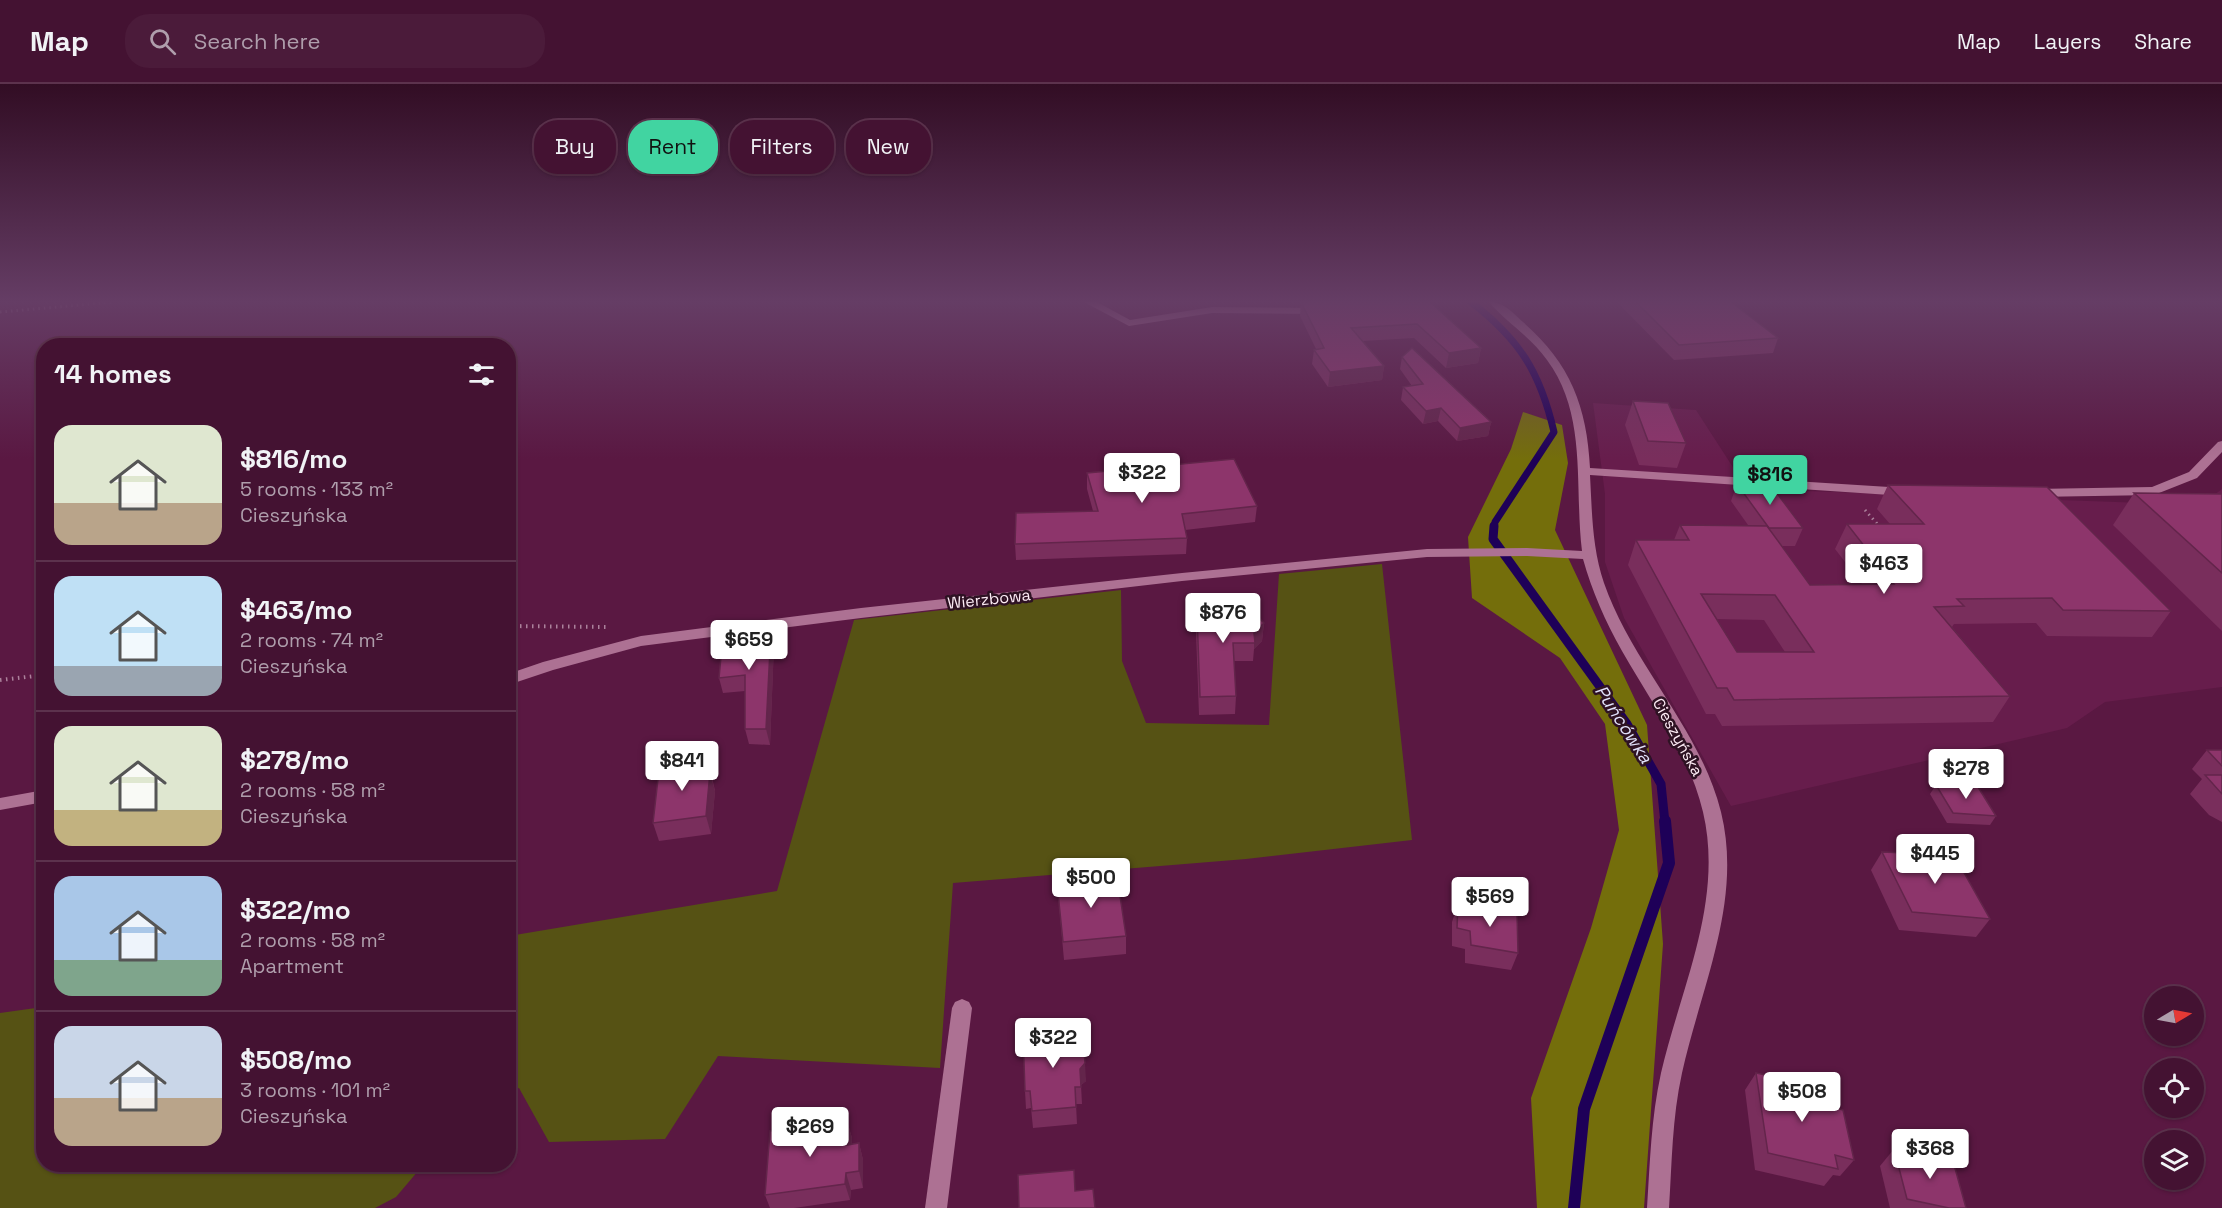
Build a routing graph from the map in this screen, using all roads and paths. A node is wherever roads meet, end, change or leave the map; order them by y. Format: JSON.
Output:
{"nodes":[{"id":1,"x":1547,"y":354,"type":"edge"},
{"id":2,"x":2222,"y":445,"type":"edge"},
{"id":3,"x":1584,"y":471,"type":"junction"},
{"id":4,"x":1847,"y":489,"type":"junction"},
{"id":5,"x":1922,"y":493,"type":"edge"},
{"id":6,"x":2018,"y":493,"type":"edge"},
{"id":7,"x":1884,"y":532,"type":"edge"},
{"id":8,"x":1589,"y":555,"type":"junction"},
{"id":9,"x":516,"y":626,"type":"edge"},
{"id":10,"x":611,"y":627,"type":"dead end"},
{"id":11,"x":36,"y":676,"type":"edge"},
{"id":12,"x":516,"y":677,"type":"edge"},
{"id":13,"x":0,"y":680,"type":"edge"},
{"id":14,"x":36,"y":797,"type":"edge"},
{"id":15,"x":0,"y":804,"type":"edge"},
{"id":16,"x":962,"y":1008,"type":"dead end"},
{"id":17,"x":936,"y":1208,"type":"edge"},
{"id":18,"x":1658,"y":1208,"type":"edge"}],
"edges":[{"from":1,"to":3,"type":"street","name":"Cieszyńska"},
{"from":2,"to":6,"type":"street"},
{"from":3,"to":4,"type":"street"},
{"from":3,"to":8,"type":"street","name":"Cieszyńska"},
{"from":4,"to":5,"type":"street"},
{"from":4,"to":7,"type":"path"},
{"from":8,"to":12,"type":"street","name":"Wierzbowa"},
{"from":8,"to":18,"type":"street","name":"Cieszyńska"},
{"from":9,"to":10,"type":"path"},
{"from":11,"to":13,"type":"path"},
{"from":14,"to":15,"type":"street"},
{"from":16,"to":17,"type":"street"}]}
